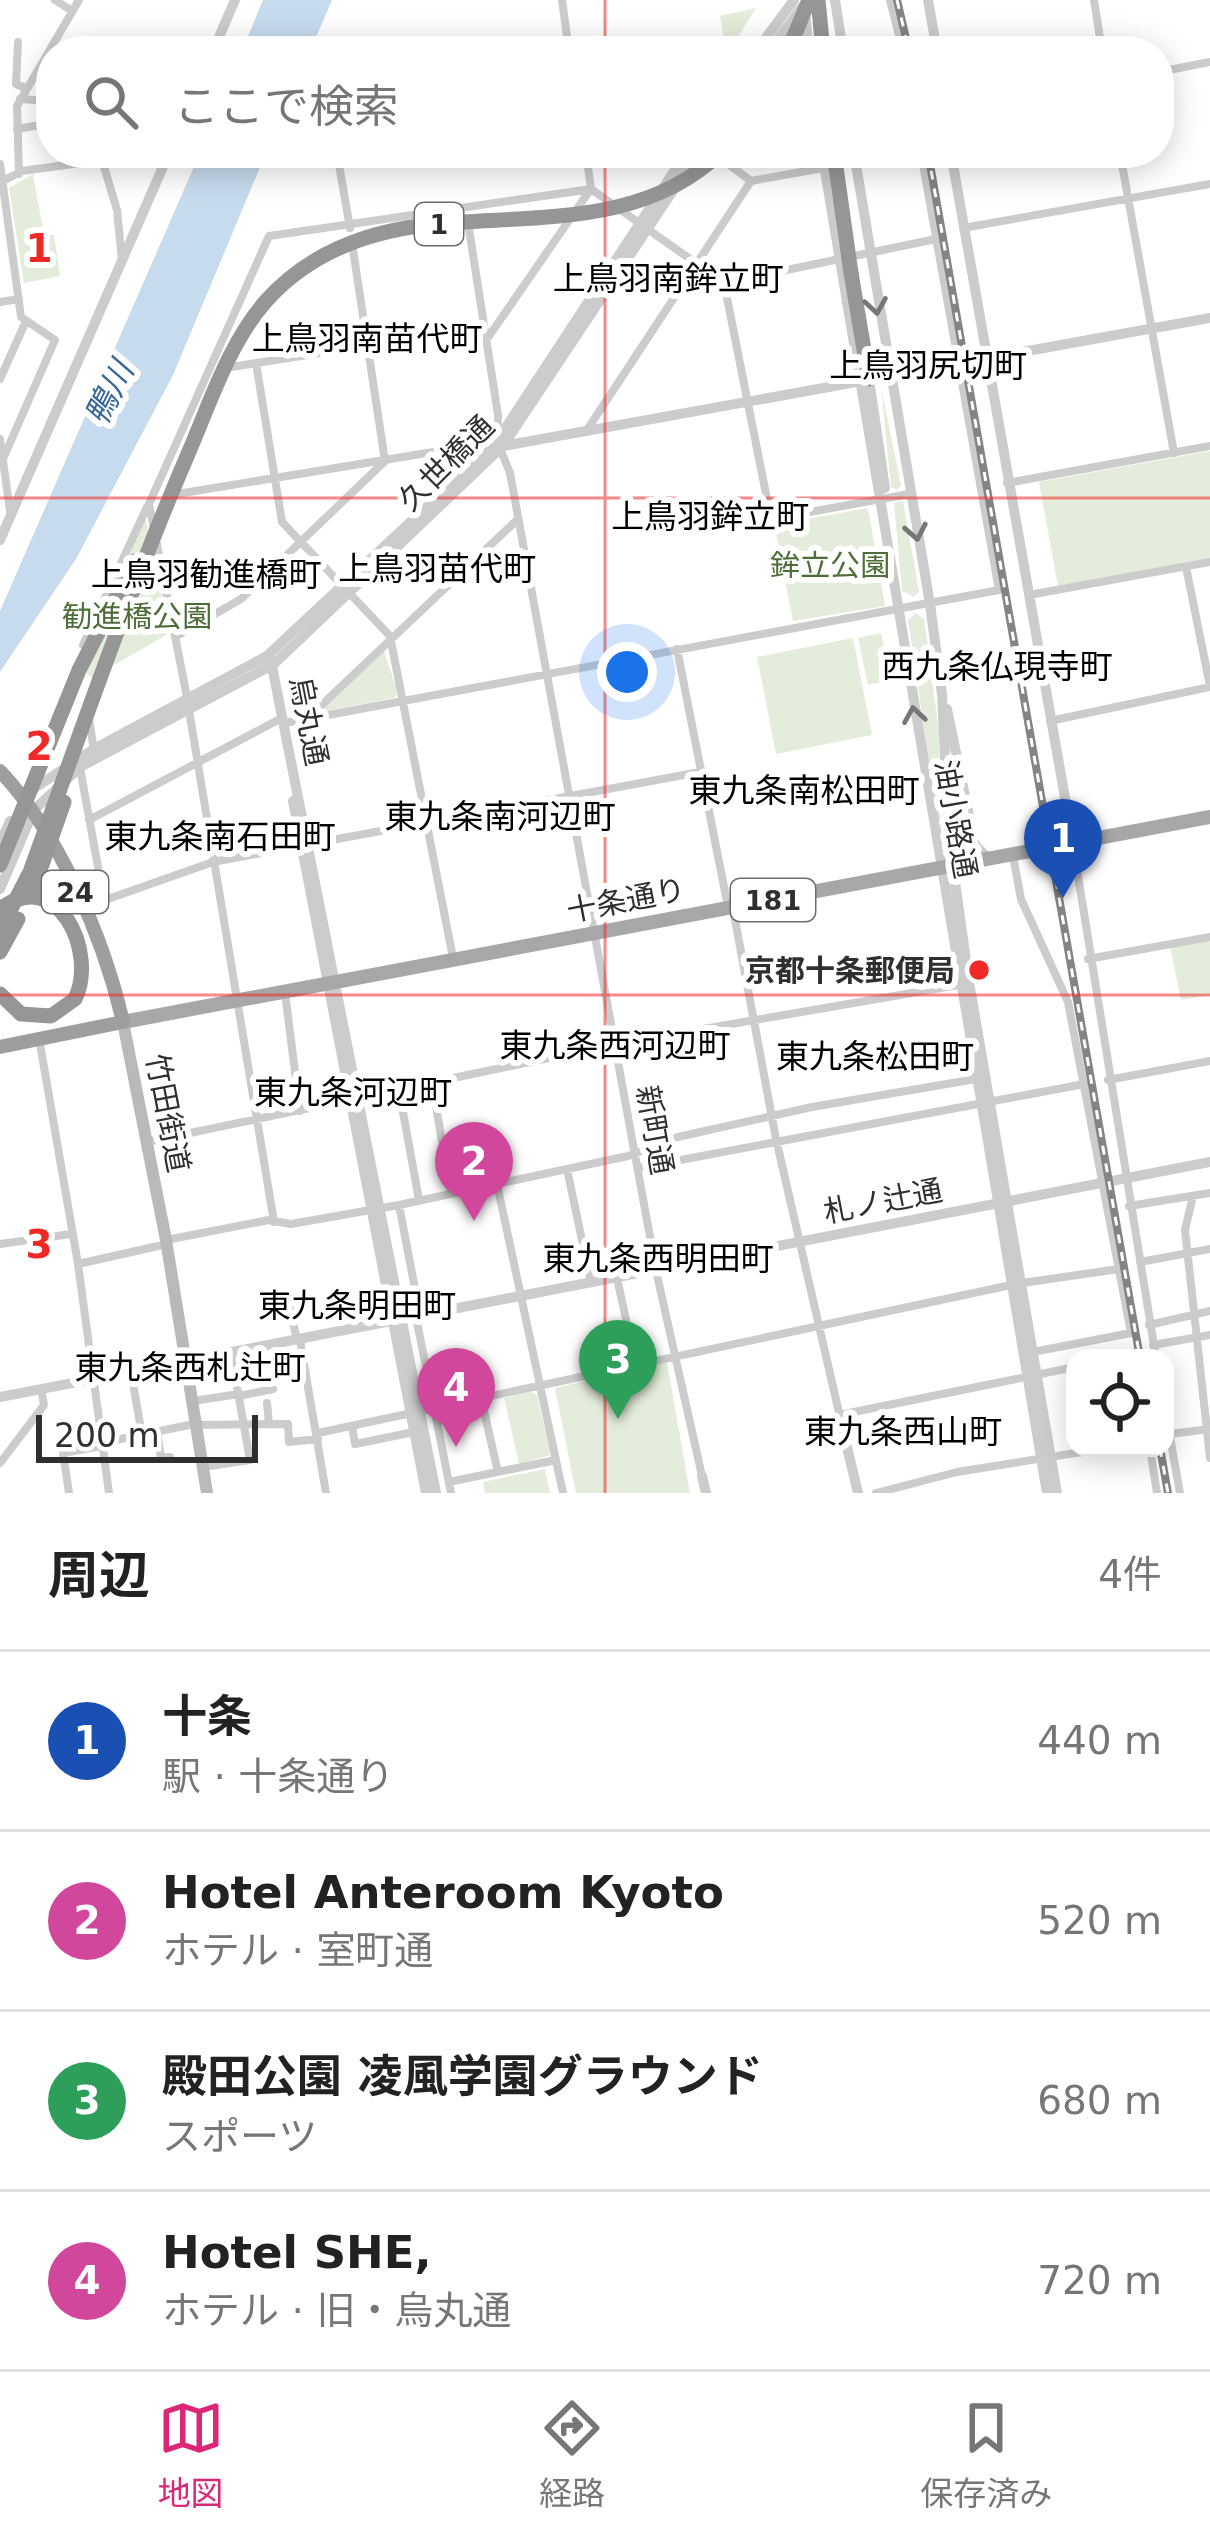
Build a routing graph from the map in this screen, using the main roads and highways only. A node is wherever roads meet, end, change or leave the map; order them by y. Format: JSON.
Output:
{"nodes":[{"id":1,"x":806,"y":1,"type":"edge"},
{"id":2,"x":793,"y":36,"type":"edge"},
{"id":3,"x":818,"y":36,"type":"edge"},
{"id":4,"x":697,"y":168,"type":"edge"},
{"id":5,"x":830,"y":168,"type":"edge"},
{"id":6,"x":864,"y":380,"type":"road end"},
{"id":7,"x":215,"y":391,"type":"junction"},
{"id":8,"x":149,"y":533,"type":"junction"},
{"id":9,"x":97,"y":684,"type":"junction"},
{"id":10,"x":2,"y":772,"type":"edge"},
{"id":11,"x":1210,"y":817,"type":"edge"},
{"id":12,"x":0,"y":865,"type":"edge"},
{"id":13,"x":0,"y":913,"type":"edge"},
{"id":14,"x":0,"y":930,"type":"edge"},
{"id":15,"x":0,"y":952,"type":"edge"},
{"id":16,"x":0,"y":994,"type":"edge"},
{"id":17,"x":123,"y":1022,"type":"junction"},
{"id":18,"x":0,"y":1045,"type":"edge"},
{"id":19,"x":204,"y":1493,"type":"edge"}],
"edges":[{"from":1,"to":2,"type":"highway","bridge":true},
{"from":1,"to":3,"type":"highway"},
{"from":4,"to":7,"type":"highway","number":"1","bridge":true},
{"from":5,"to":6,"type":"highway","bridge":true},
{"from":7,"to":8,"type":"highway","number":"1","bridge":true},
{"from":7,"to":9,"type":"highway","number":"1","bridge":true},
{"from":8,"to":12,"type":"highway","bridge":true},
{"from":8,"to":13,"type":"highway","number":"1","bridge":true},
{"from":9,"to":14,"type":"highway","number":"1","bridge":true},
{"from":9,"to":15,"type":"highway","bridge":true},
{"from":10,"to":17,"type":"highway","name":"竹田街道","number":"24"},
{"from":11,"to":17,"type":"main road","name":"十条通り","number":"181"},
{"from":13,"to":16,"type":"highway"},
{"from":17,"to":18,"type":"highway"},
{"from":17,"to":19,"type":"main road","name":"竹田街道"}]}
